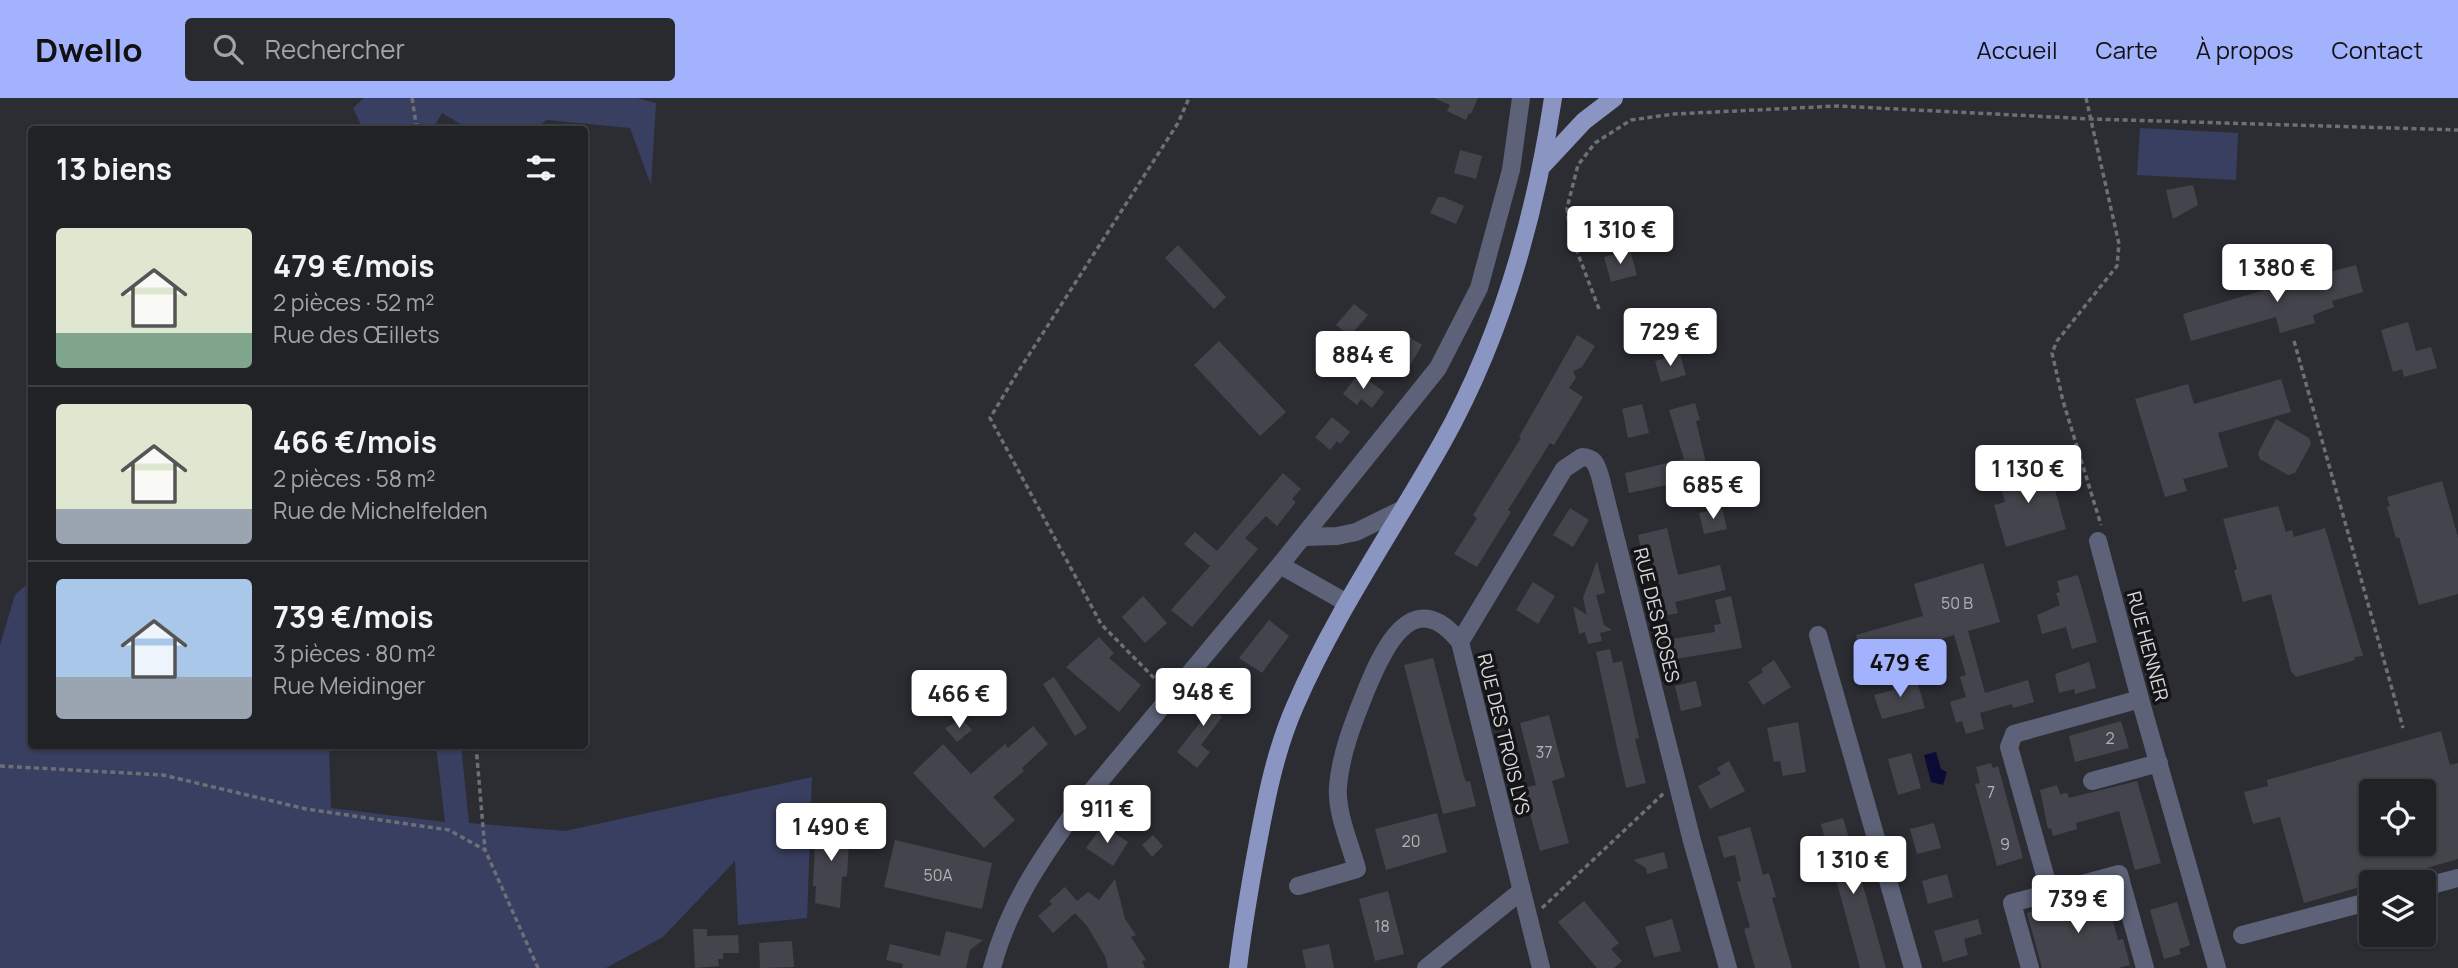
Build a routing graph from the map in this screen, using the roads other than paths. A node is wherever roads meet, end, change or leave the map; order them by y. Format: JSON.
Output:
{"nodes":[{"id":1,"x":1521,"y":98,"type":"edge"},
{"id":2,"x":1553,"y":98,"type":"edge"},
{"id":3,"x":1614,"y":98,"type":"edge"},
{"id":4,"x":1543,"y":165,"type":"junction"},
{"id":5,"x":1403,"y":509,"type":"junction"},
{"id":6,"x":1303,"y":537,"type":"junction"},
{"id":7,"x":2098,"y":541,"type":"road end"},
{"id":8,"x":1280,"y":565,"type":"junction"},
{"id":9,"x":1347,"y":603,"type":"junction"},
{"id":10,"x":1818,"y":635,"type":"dead end"},
{"id":11,"x":1460,"y":642,"type":"junction"},
{"id":12,"x":2140,"y":698,"type":"junction"},
{"id":13,"x":2159,"y":762,"type":"junction"},
{"id":14,"x":2092,"y":781,"type":"dead end"},
{"id":15,"x":2458,"y":878,"type":"edge"},
{"id":16,"x":2436,"y":884,"type":"edge"},
{"id":17,"x":1298,"y":886,"type":"dead end"},
{"id":18,"x":1520,"y":892,"type":"junction"},
{"id":19,"x":2050,"y":893,"type":"junction"},
{"id":20,"x":2359,"y":904,"type":"edge"},
{"id":21,"x":2242,"y":935,"type":"dead end"},
{"id":22,"x":992,"y":968,"type":"edge"},
{"id":23,"x":1238,"y":968,"type":"edge"},
{"id":24,"x":1426,"y":968,"type":"edge"},
{"id":25,"x":1541,"y":968,"type":"edge"},
{"id":26,"x":1728,"y":968,"type":"edge"},
{"id":27,"x":1913,"y":968,"type":"edge"},
{"id":28,"x":2030,"y":968,"type":"edge"},
{"id":29,"x":2145,"y":968,"type":"edge"},
{"id":30,"x":2217,"y":968,"type":"edge"}],
"edges":[{"from":1,"to":6,"type":"street"},
{"from":2,"to":4,"type":"main road"},
{"from":3,"to":4,"type":"main road"},
{"from":4,"to":5,"type":"main road"},
{"from":5,"to":6,"type":"street"},
{"from":5,"to":9,"type":"main road"},
{"from":6,"to":8,"type":"street"},
{"from":7,"to":12,"type":"street","name":"RUE HENNER"},
{"from":8,"to":9,"type":"street"},
{"from":8,"to":22,"type":"street"},
{"from":9,"to":23,"type":"main road"},
{"from":10,"to":27,"type":"street"},
{"from":11,"to":17,"type":"street","name":"RUE DES TROIS LYS"},
{"from":11,"to":18,"type":"street","name":"RUE DES TROIS LYS"},
{"from":11,"to":26,"type":"street","name":"RUE DES ROSES"},
{"from":12,"to":13,"type":"street","name":"RUE HENNER"},
{"from":12,"to":19,"type":"street"},
{"from":13,"to":14,"type":"street"},
{"from":13,"to":30,"type":"street","name":"RUE HENNER"},
{"from":15,"to":16,"type":"street"},
{"from":18,"to":24,"type":"street"},
{"from":18,"to":25,"type":"street","name":"RUE DES TROIS LYS"},
{"from":19,"to":28,"type":"street"},
{"from":19,"to":29,"type":"street"},
{"from":20,"to":21,"type":"street"}]}
